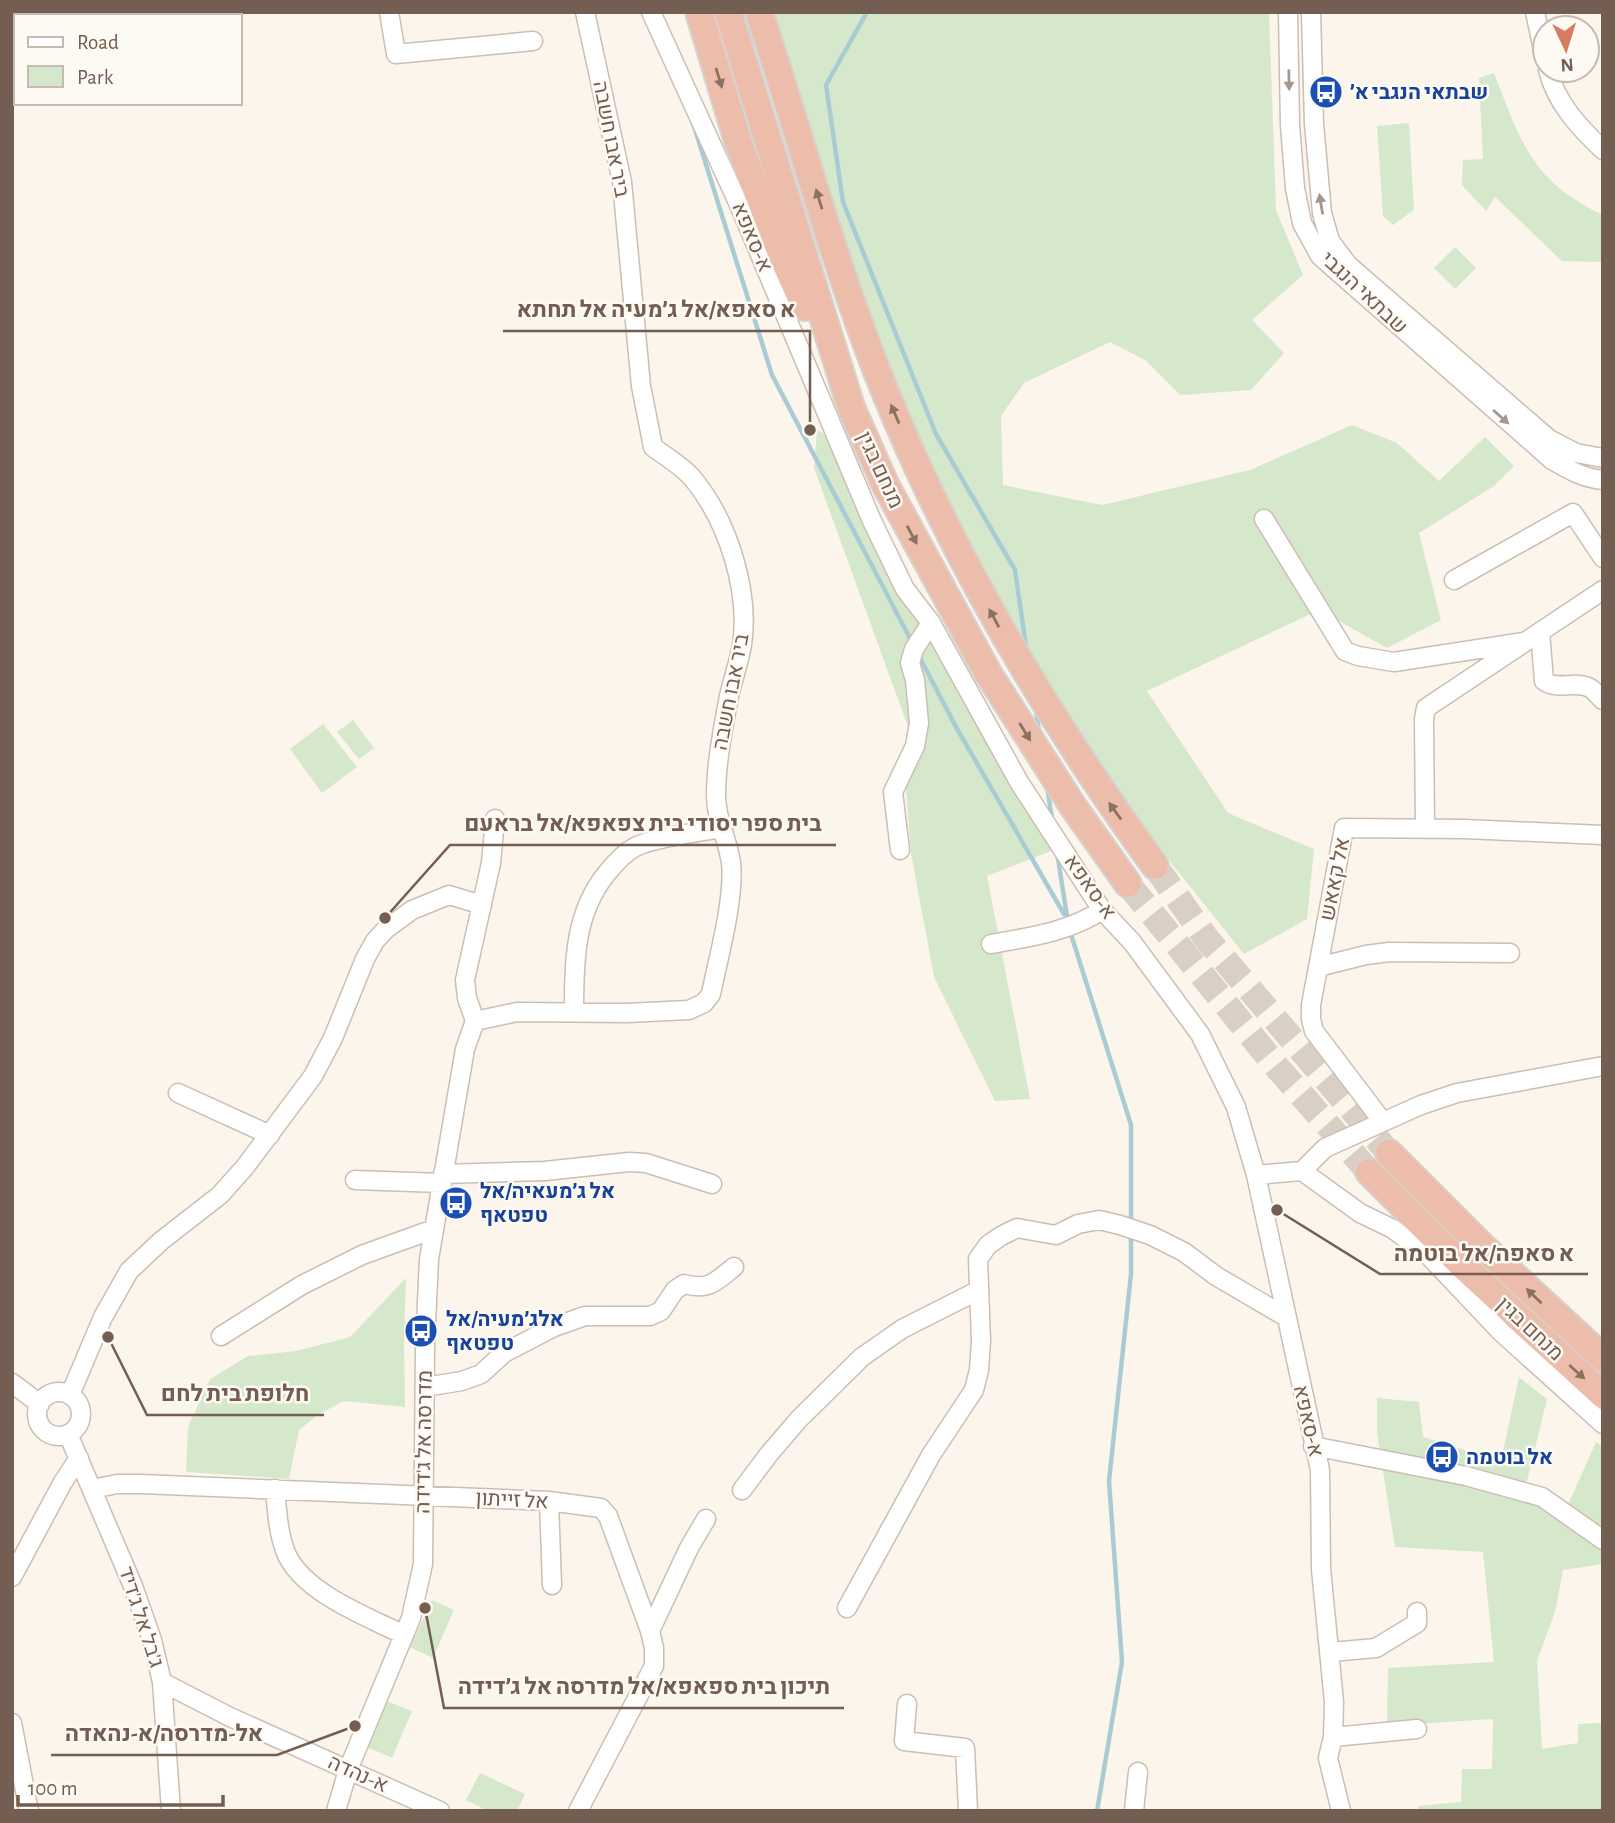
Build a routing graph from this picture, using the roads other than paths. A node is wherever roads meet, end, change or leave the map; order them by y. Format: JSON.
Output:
{"nodes":[{"id":1,"x":390,"y":12,"type":"edge"},
{"id":2,"x":585,"y":12,"type":"edge"},
{"id":3,"x":651,"y":12,"type":"edge"},
{"id":4,"x":699,"y":12,"type":"edge"},
{"id":5,"x":728,"y":12,"type":"edge"},
{"id":6,"x":759,"y":12,"type":"edge"},
{"id":7,"x":776,"y":12,"type":"edge"},
{"id":8,"x":1288,"y":12,"type":"edge"},
{"id":9,"x":1311,"y":12,"type":"edge"},
{"id":10,"x":533,"y":41,"type":"dead end"},
{"id":11,"x":1553,"y":84,"type":"edge"},
{"id":12,"x":798,"y":129,"type":"junction"},
{"id":13,"x":1603,"y":150,"type":"edge"},
{"id":14,"x":850,"y":407,"type":"junction"},
{"id":15,"x":1603,"y":458,"type":"edge"},
{"id":16,"x":1603,"y":480,"type":"edge"},
{"id":17,"x":1264,"y":519,"type":"dead end"},
{"id":18,"x":1603,"y":558,"type":"edge"},
{"id":19,"x":1454,"y":580,"type":"dead end"},
{"id":20,"x":1603,"y":590,"type":"edge"},
{"id":21,"x":931,"y":623,"type":"junction"},
{"id":22,"x":1540,"y":632,"type":"junction"},
{"id":23,"x":1524,"y":642,"type":"junction"},
{"id":24,"x":1603,"y":701,"type":"edge"},
{"id":25,"x":495,"y":819,"type":"dead end"},
{"id":26,"x":720,"y":828,"type":"junction"},
{"id":27,"x":1425,"y":829,"type":"junction"},
{"id":28,"x":1603,"y":835,"type":"edge"},
{"id":29,"x":900,"y":850,"type":"dead end"},
{"id":30,"x":1155,"y":866,"type":"tunnel mouth"},
{"id":31,"x":1128,"y":884,"type":"tunnel mouth"},
{"id":32,"x":482,"y":905,"type":"junction"},
{"id":33,"x":1102,"y":909,"type":"junction"},
{"id":34,"x":991,"y":944,"type":"dead end"},
{"id":35,"x":1510,"y":953,"type":"dead end"},
{"id":36,"x":1318,"y":967,"type":"junction"},
{"id":37,"x":573,"y":1013,"type":"junction"},
{"id":38,"x":475,"y":1021,"type":"junction"},
{"id":39,"x":1603,"y":1066,"type":"edge"},
{"id":40,"x":178,"y":1093,"type":"dead end"},
{"id":41,"x":1383,"y":1122,"type":"junction"},
{"id":42,"x":270,"y":1135,"type":"junction"},
{"id":43,"x":1389,"y":1153,"type":"tunnel mouth"},
{"id":44,"x":1302,"y":1171,"type":"junction"},
{"id":45,"x":1369,"y":1172,"type":"tunnel mouth"},
{"id":46,"x":1256,"y":1175,"type":"junction"},
{"id":47,"x":442,"y":1179,"type":"junction"},
{"id":48,"x":355,"y":1180,"type":"dead end"},
{"id":49,"x":712,"y":1184,"type":"dead end"},
{"id":50,"x":434,"y":1229,"type":"junction"},
{"id":51,"x":734,"y":1267,"type":"dead end"},
{"id":52,"x":979,"y":1290,"type":"junction"},
{"id":53,"x":1286,"y":1317,"type":"junction"},
{"id":54,"x":220,"y":1336,"type":"dead end"},
{"id":55,"x":1603,"y":1358,"type":"edge"},
{"id":56,"x":12,"y":1383,"type":"edge"},
{"id":57,"x":425,"y":1387,"type":"junction"},
{"id":58,"x":70,"y":1395,"type":"junction"},
{"id":59,"x":1603,"y":1395,"type":"edge"},
{"id":60,"x":40,"y":1404,"type":"junction"},
{"id":61,"x":1603,"y":1424,"type":"edge"},
{"id":62,"x":68,"y":1434,"type":"junction"},
{"id":63,"x":1313,"y":1446,"type":"junction"},
{"id":64,"x":79,"y":1458,"type":"junction"},
{"id":65,"x":92,"y":1489,"type":"junction"},
{"id":66,"x":275,"y":1489,"type":"junction"},
{"id":67,"x":742,"y":1490,"type":"dead end"},
{"id":68,"x":423,"y":1495,"type":"junction"},
{"id":69,"x":549,"y":1502,"type":"junction"},
{"id":70,"x":706,"y":1519,"type":"dead end"},
{"id":71,"x":1603,"y":1540,"type":"edge"},
{"id":72,"x":12,"y":1577,"type":"edge"},
{"id":73,"x":552,"y":1585,"type":"dead end"},
{"id":74,"x":847,"y":1608,"type":"dead end"},
{"id":75,"x":1417,"y":1612,"type":"dead end"},
{"id":76,"x":650,"y":1631,"type":"junction"},
{"id":77,"x":404,"y":1635,"type":"junction"},
{"id":78,"x":1331,"y":1653,"type":"junction"},
{"id":79,"x":162,"y":1682,"type":"junction"},
{"id":80,"x":907,"y":1704,"type":"dead end"},
{"id":81,"x":12,"y":1723,"type":"edge"},
{"id":82,"x":1417,"y":1730,"type":"dead end"},
{"id":83,"x":1333,"y":1737,"type":"junction"},
{"id":84,"x":348,"y":1769,"type":"junction"},
{"id":85,"x":1138,"y":1773,"type":"dead end"},
{"id":86,"x":29,"y":1811,"type":"edge"},
{"id":87,"x":171,"y":1811,"type":"edge"},
{"id":88,"x":335,"y":1811,"type":"edge"},
{"id":89,"x":440,"y":1811,"type":"edge"},
{"id":90,"x":578,"y":1811,"type":"edge"},
{"id":91,"x":968,"y":1811,"type":"edge"},
{"id":92,"x":1134,"y":1811,"type":"edge"},
{"id":93,"x":1341,"y":1811,"type":"edge"}],
"edges":[{"from":1,"to":10,"type":"street"},
{"from":2,"to":26,"type":"street","name":"ביר אבו חשבה"},
{"from":3,"to":21,"type":"street","name":"א-סאפא"},
{"from":4,"to":14,"type":"highway","one_way":true},
{"from":5,"to":14,"type":"highway","name":"מנחם בגין"},
{"from":6,"to":12,"type":"highway","name":"מנחם בגין"},
{"from":7,"to":12,"type":"highway"},
{"from":8,"to":16,"type":"street","name":"שבתאי הנגבי","one_way":true},
{"from":15,"to":9,"type":"street","name":"שבתאי הנגבי","one_way":true},
{"from":11,"to":13,"type":"street"},
{"from":30,"to":12,"type":"highway","name":"מנחם בגין","one_way":true},
{"from":14,"to":31,"type":"highway","name":"מנחם בגין","one_way":true},
{"from":17,"to":23,"type":"street"},
{"from":18,"to":19,"type":"street"},
{"from":20,"to":22,"type":"street"},
{"from":21,"to":29,"type":"street"},
{"from":21,"to":33,"type":"street","name":"א-סאפא"},
{"from":22,"to":23,"type":"street"},
{"from":22,"to":24,"type":"street"},
{"from":23,"to":27,"type":"street"},
{"from":25,"to":32,"type":"street"},
{"from":26,"to":37,"type":"street"},
{"from":26,"to":37,"type":"street","name":"ביר אבו חשבה"},
{"from":27,"to":28,"type":"street","name":"אל קאאש"},
{"from":27,"to":36,"type":"street","name":"אל קאאש"},
{"from":32,"to":38,"type":"street"},
{"from":32,"to":42,"type":"street"},
{"from":33,"to":34,"type":"street"},
{"from":33,"to":46,"type":"street","name":"א-סאפא"},
{"from":35,"to":36,"type":"street"},
{"from":36,"to":41,"type":"street","name":"אל קאאש"},
{"from":37,"to":38,"type":"street","name":"ביר אבו חשבה"},
{"from":38,"to":47,"type":"street","name":"מדרסה אל ג'דידה"},
{"from":39,"to":41,"type":"street"},
{"from":40,"to":42,"type":"street"},
{"from":41,"to":44,"type":"street"},
{"from":42,"to":58,"type":"street"},
{"from":55,"to":43,"type":"highway","name":"מנחם בגין","one_way":true},
{"from":44,"to":46,"type":"street"},
{"from":44,"to":61,"type":"street"},
{"from":45,"to":59,"type":"highway","name":"מנחם בגין","one_way":true},
{"from":46,"to":53,"type":"street","name":"א-סאפא"},
{"from":47,"to":48,"type":"street"},
{"from":47,"to":49,"type":"street"},
{"from":47,"to":50,"type":"street","name":"מדרסה אל ג'דידה"},
{"from":50,"to":54,"type":"street"},
{"from":50,"to":57,"type":"street","name":"מדרסה אל ג'דידה"},
{"from":51,"to":57,"type":"street"},
{"from":52,"to":53,"type":"street"},
{"from":52,"to":67,"type":"street"},
{"from":52,"to":74,"type":"street"},
{"from":53,"to":63,"type":"street","name":"א-סאפא"},
{"from":56,"to":60,"type":"street"},
{"from":57,"to":68,"type":"street","name":"מדרסה אל ג'דידה"},
{"from":58,"to":60,"type":"street"},
{"from":58,"to":62,"type":"street"},
{"from":60,"to":62,"type":"street"},
{"from":62,"to":64,"type":"street","name":"ג'בל אל ג'דיד"},
{"from":63,"to":71,"type":"street"},
{"from":63,"to":78,"type":"street","name":"א-סאפא"},
{"from":64,"to":65,"type":"street","name":"ג'בל אל ג'דיד"},
{"from":64,"to":72,"type":"street"},
{"from":65,"to":66,"type":"street","name":"אל זייתון"},
{"from":65,"to":79,"type":"street","name":"ג'בל אל ג'דיד"},
{"from":66,"to":68,"type":"street","name":"אל זייתון"},
{"from":66,"to":77,"type":"street"},
{"from":68,"to":69,"type":"street","name":"אל זייתון"},
{"from":68,"to":77,"type":"street","name":"מדרסה אל ג'דידה"},
{"from":69,"to":73,"type":"street"},
{"from":69,"to":76,"type":"street","name":"אל זייתון"},
{"from":70,"to":76,"type":"street"},
{"from":75,"to":78,"type":"street"},
{"from":76,"to":90,"type":"street","name":"אל זייתון"},
{"from":77,"to":84,"type":"street","name":"מדרסה אל ג'דידה"},
{"from":78,"to":83,"type":"street","name":"א-סאפא"},
{"from":79,"to":84,"type":"street","name":"א-נהדה"},
{"from":79,"to":87,"type":"street","name":"ג'בל אל ג'דיד"},
{"from":80,"to":91,"type":"street"},
{"from":81,"to":86,"type":"street"},
{"from":82,"to":83,"type":"street"},
{"from":83,"to":93,"type":"street","name":"א-סאפא"},
{"from":84,"to":88,"type":"street","name":"מדרסה אל ג'דידה"},
{"from":84,"to":89,"type":"street","name":"א-נהדה"},
{"from":85,"to":92,"type":"street"}]}
